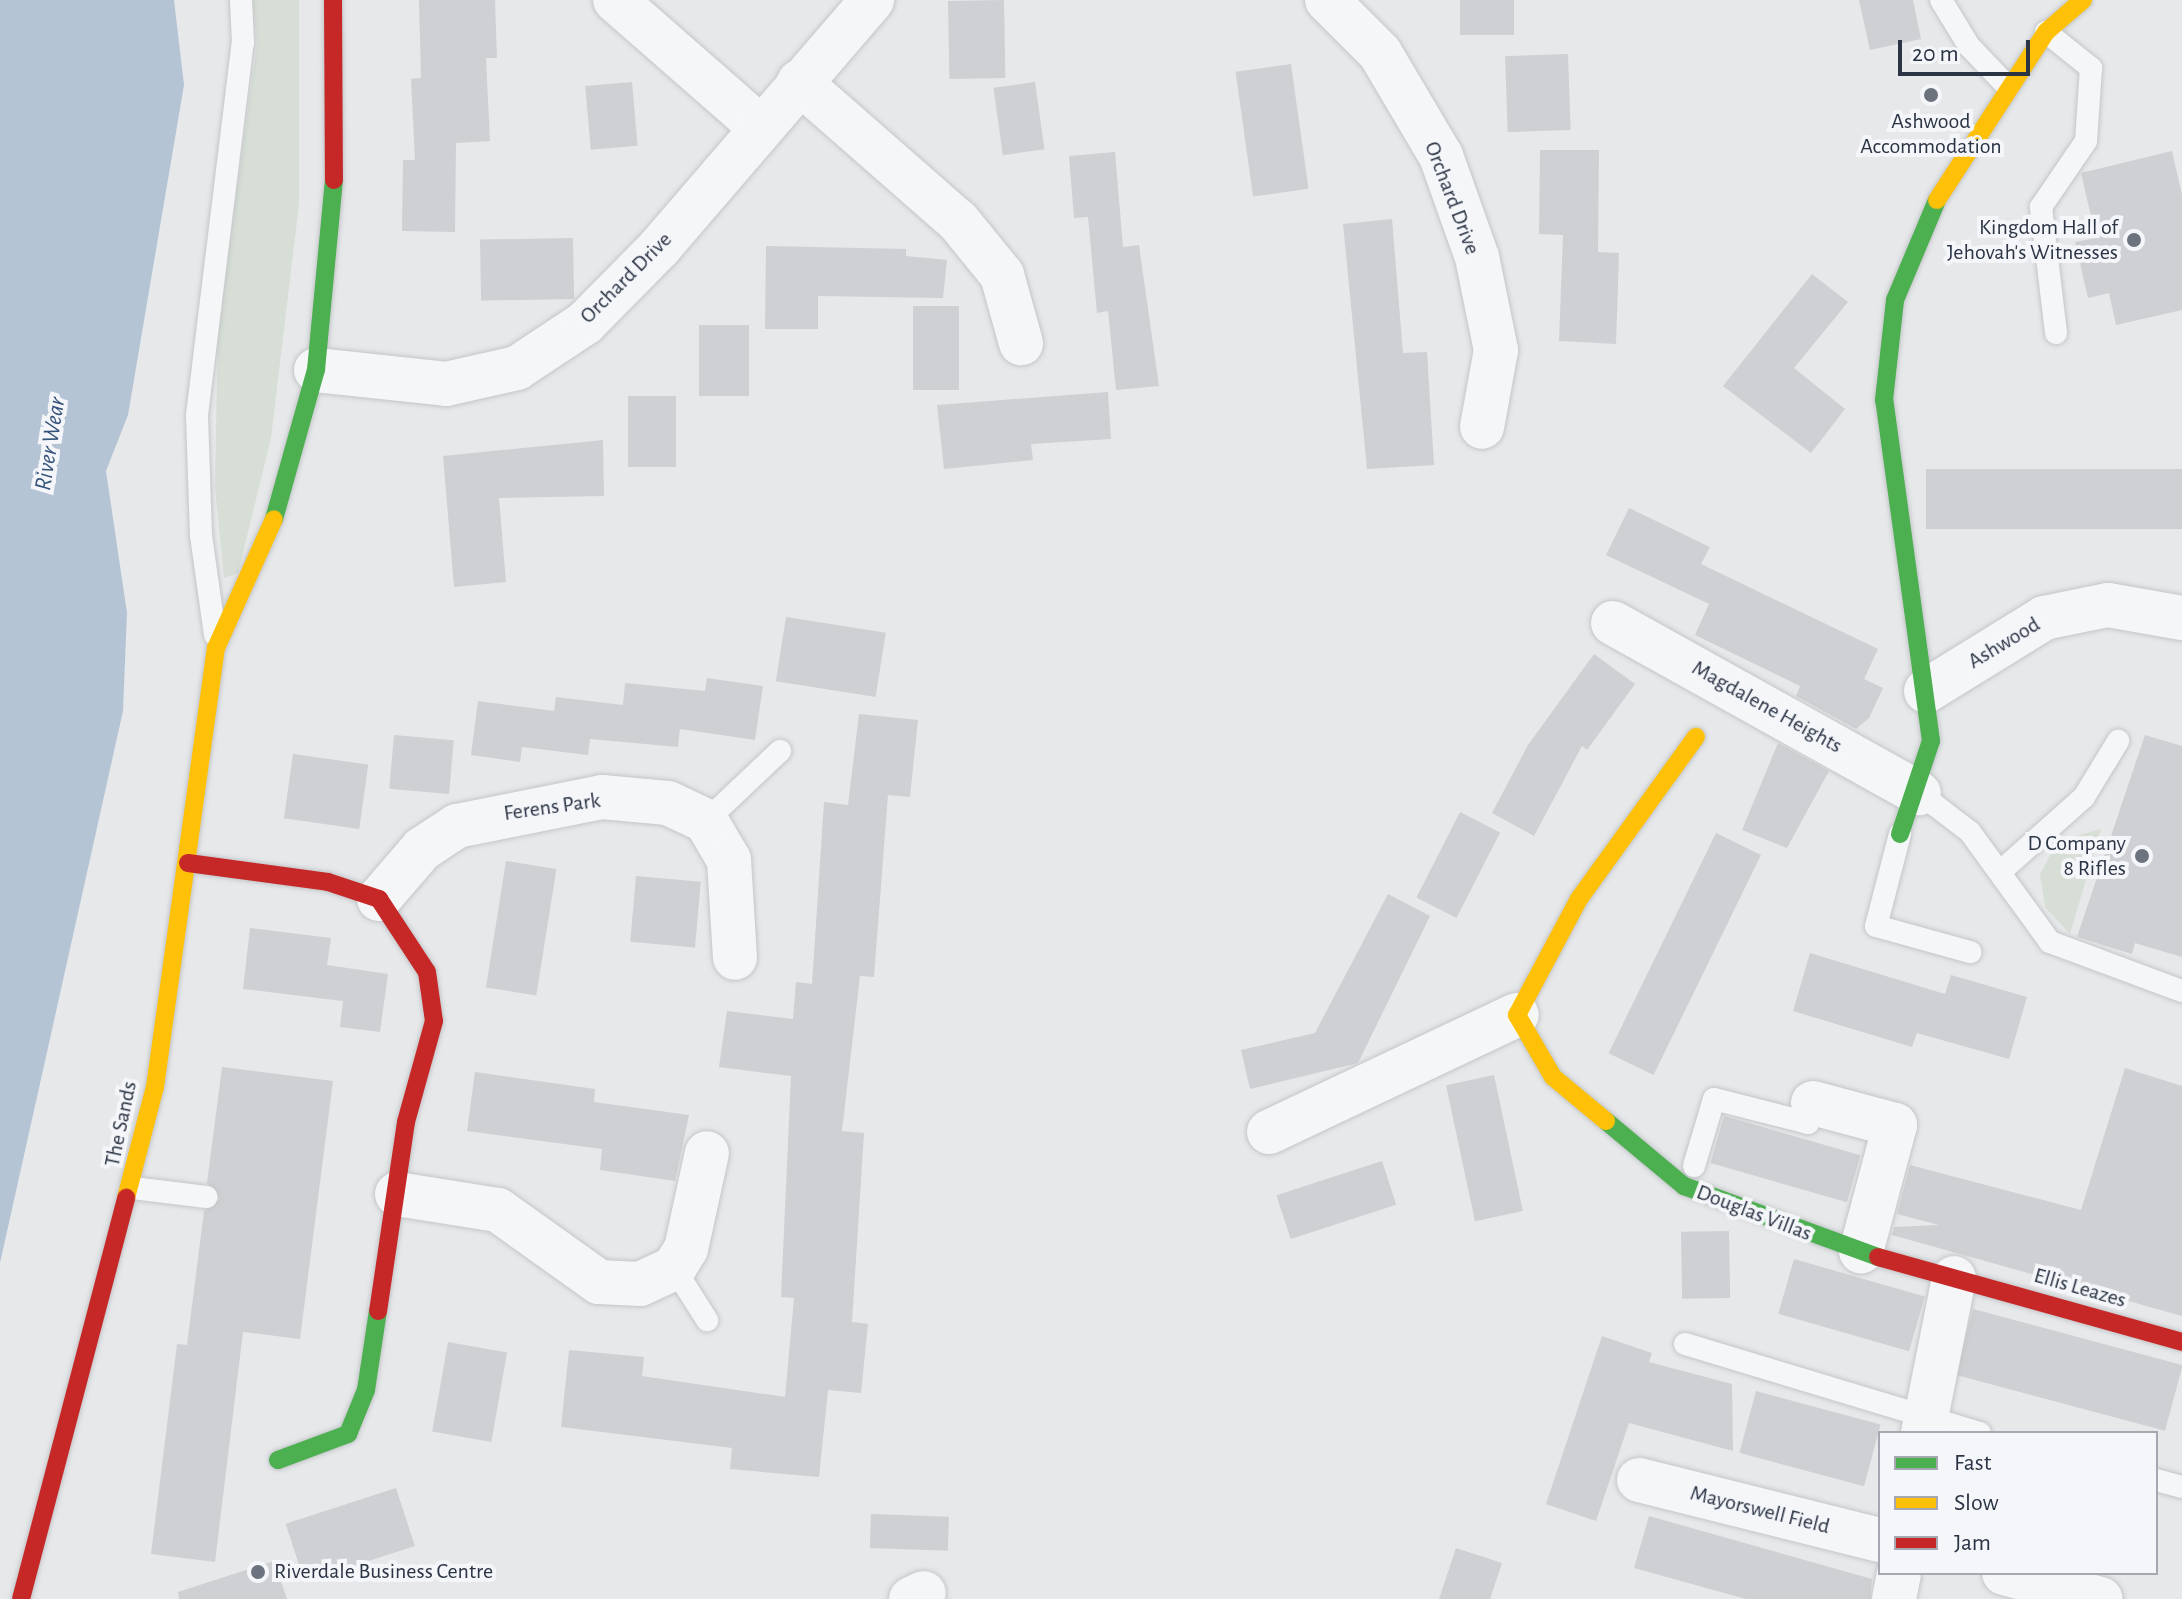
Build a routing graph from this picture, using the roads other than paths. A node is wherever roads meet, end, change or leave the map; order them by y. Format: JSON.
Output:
{"nodes":[{"id":1,"x":241,"y":0,"type":"edge"},
{"id":2,"x":333,"y":0,"type":"edge"},
{"id":3,"x":615,"y":0,"type":"edge"},
{"id":4,"x":872,"y":0,"type":"edge"},
{"id":5,"x":1327,"y":0,"type":"edge"},
{"id":6,"x":1941,"y":0,"type":"edge"},
{"id":7,"x":2083,"y":0,"type":"edge"},
{"id":8,"x":2046,"y":32,"type":"junction"},
{"id":9,"x":799,"y":82,"type":"junction"},
{"id":10,"x":2006,"y":85,"type":"junction"},
{"id":11,"x":761,"y":128,"type":"junction"},
{"id":12,"x":2056,"y":333,"type":"dead end"},
{"id":13,"x":1021,"y":343,"type":"dead end"},
{"id":14,"x":316,"y":370,"type":"junction"},
{"id":15,"x":1482,"y":427,"type":"dead end"},
{"id":16,"x":2182,"y":618,"type":"edge"},
{"id":17,"x":1613,"y":623,"type":"dead end"},
{"id":18,"x":216,"y":648,"type":"junction"},
{"id":19,"x":1926,"y":691,"type":"junction"},
{"id":20,"x":1696,"y":737,"type":"dead end"},
{"id":21,"x":2118,"y":741,"type":"dead end"},
{"id":22,"x":780,"y":751,"type":"dead end"},
{"id":23,"x":1919,"y":793,"type":"junction"},
{"id":24,"x":706,"y":821,"type":"junction"},
{"id":25,"x":1900,"y":834,"type":"joint"},
{"id":26,"x":188,"y":863,"type":"junction"},
{"id":27,"x":2000,"y":872,"type":"junction"},
{"id":28,"x":379,"y":899,"type":"junction"},
{"id":29,"x":1970,"y":952,"type":"dead end"},
{"id":30,"x":735,"y":958,"type":"dead end"},
{"id":31,"x":2182,"y":991,"type":"edge"},
{"id":32,"x":1517,"y":1015,"type":"junction"},
{"id":33,"x":1813,"y":1103,"type":"joint"},
{"id":34,"x":1269,"y":1132,"type":"dead end"},
{"id":35,"x":707,"y":1153,"type":"dead end"},
{"id":36,"x":1694,"y":1166,"type":"dead end"},
{"id":37,"x":133,"y":1188,"type":"junction"},
{"id":38,"x":397,"y":1194,"type":"junction"},
{"id":39,"x":206,"y":1197,"type":"dead end"},
{"id":40,"x":1861,"y":1252,"type":"junction"},
{"id":41,"x":674,"y":1268,"type":"junction"},
{"id":42,"x":1960,"y":1279,"type":"junction"},
{"id":43,"x":707,"y":1320,"type":"dead end"},
{"id":44,"x":2182,"y":1342,"type":"edge"},
{"id":45,"x":1685,"y":1344,"type":"dead end"},
{"id":46,"x":1925,"y":1426,"type":"edge"},
{"id":47,"x":1964,"y":1431,"type":"edge"},
{"id":48,"x":278,"y":1460,"type":"dead end"},
{"id":49,"x":1639,"y":1480,"type":"dead end"},
{"id":50,"x":2158,"y":1481,"type":"edge"},
{"id":51,"x":2182,"y":1487,"type":"edge"},
{"id":52,"x":1878,"y":1540,"type":"edge"},
{"id":53,"x":1899,"y":1575,"type":"edge"},
{"id":54,"x":2011,"y":1575,"type":"edge"},
{"id":55,"x":21,"y":1599,"type":"edge"},
{"id":56,"x":1894,"y":1599,"type":"edge"},
{"id":57,"x":2101,"y":1599,"type":"edge"}],
"edges":[{"from":1,"to":18,"type":"lane"},
{"from":2,"to":14,"type":"main road"},
{"from":3,"to":11,"type":"street"},
{"from":4,"to":9,"type":"street","name":"Orchard Drive"},
{"from":5,"to":15,"type":"street","name":"Orchard Drive"},
{"from":6,"to":10,"type":"lane"},
{"from":7,"to":8,"type":"main road"},
{"from":8,"to":10,"type":"main road"},
{"from":8,"to":12,"type":"lane"},
{"from":9,"to":11,"type":"street","name":"Orchard Drive"},
{"from":9,"to":13,"type":"street"},
{"from":10,"to":19,"type":"main road"},
{"from":11,"to":14,"type":"street","name":"Orchard Drive"},
{"from":14,"to":18,"type":"main road"},
{"from":16,"to":19,"type":"street","name":"Ashwood"},
{"from":17,"to":23,"type":"street","name":"Magdalene Heights"},
{"from":18,"to":26,"type":"main road","name":"The Sands"},
{"from":19,"to":23,"type":"main road"},
{"from":20,"to":32,"type":"main road"},
{"from":21,"to":27,"type":"lane"},
{"from":22,"to":24,"type":"lane"},
{"from":23,"to":25,"type":"main road"},
{"from":23,"to":27,"type":"lane"},
{"from":24,"to":28,"type":"street","name":"Ferens Park"},
{"from":24,"to":30,"type":"street"},
{"from":25,"to":29,"type":"lane"},
{"from":26,"to":28,"type":"main road"},
{"from":26,"to":37,"type":"main road","name":"The Sands"},
{"from":27,"to":31,"type":"lane"},
{"from":28,"to":38,"type":"main road"},
{"from":32,"to":34,"type":"street"},
{"from":32,"to":40,"type":"main road","name":"Douglas Villas"},
{"from":33,"to":36,"type":"lane"},
{"from":33,"to":40,"type":"street"},
{"from":35,"to":41,"type":"street"},
{"from":37,"to":39,"type":"lane"},
{"from":37,"to":55,"type":"main road","name":"The Sands"},
{"from":38,"to":41,"type":"street"},
{"from":38,"to":48,"type":"main road"},
{"from":40,"to":42,"type":"main road","name":"Douglas Villas"},
{"from":41,"to":43,"type":"lane"},
{"from":42,"to":44,"type":"main road","name":"Ellis Leazes"},
{"from":42,"to":46,"type":"street"},
{"from":45,"to":46,"type":"lane"},
{"from":46,"to":47,"type":"lane"},
{"from":49,"to":52,"type":"street","name":"Mayorswell Field"},
{"from":50,"to":51,"type":"lane"},
{"from":53,"to":56,"type":"street"},
{"from":54,"to":57,"type":"street"}]}
